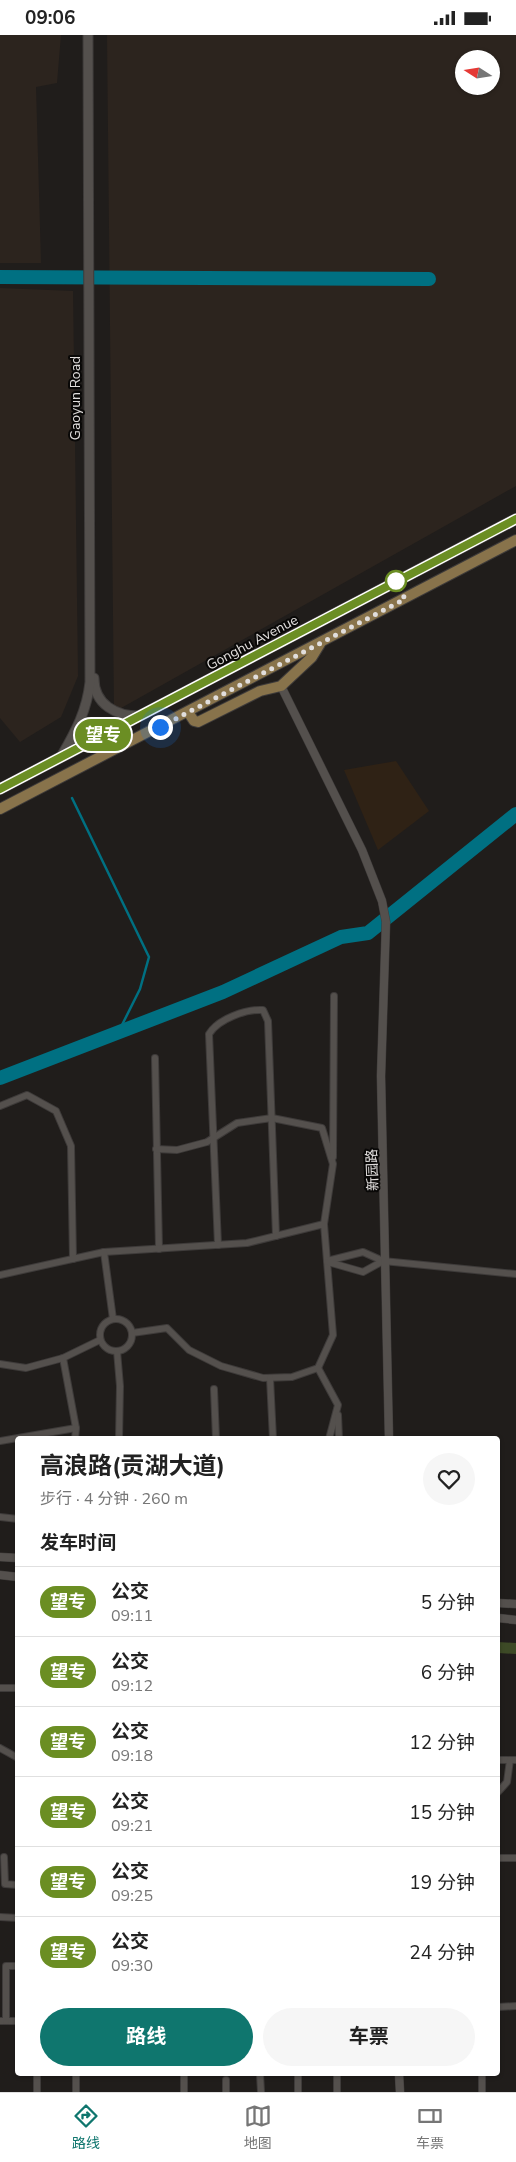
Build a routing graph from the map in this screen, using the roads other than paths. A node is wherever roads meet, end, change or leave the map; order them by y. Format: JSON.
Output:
{"nodes":[{"id":1,"x":89,"y":35,"type":"edge"},
{"id":2,"x":516,"y":519,"type":"edge"},
{"id":3,"x":516,"y":540,"type":"edge"},
{"id":4,"x":321,"y":643,"type":"junction"},
{"id":5,"x":280,"y":686,"type":"junction"},
{"id":6,"x":188,"y":712,"type":"junction"},
{"id":7,"x":142,"y":716,"type":"junction"},
{"id":8,"x":62,"y":755,"type":"junction"},
{"id":9,"x":0,"y":789,"type":"edge"},
{"id":10,"x":0,"y":809,"type":"edge"},
{"id":11,"x":334,"y":996,"type":"dead end"},
{"id":12,"x":155,"y":1058,"type":"dead end"},
{"id":13,"x":0,"y":1106,"type":"edge"},
{"id":14,"x":272,"y":1118,"type":"junction"},
{"id":15,"x":215,"y":1137,"type":"junction"},
{"id":16,"x":156,"y":1149,"type":"junction"},
{"id":17,"x":333,"y":1164,"type":"junction"},
{"id":18,"x":324,"y":1224,"type":"junction"},
{"id":19,"x":276,"y":1236,"type":"junction"},
{"id":20,"x":218,"y":1245,"type":"junction"},
{"id":21,"x":158,"y":1249,"type":"junction"},
{"id":22,"x":104,"y":1252,"type":"junction"},
{"id":23,"x":73,"y":1259,"type":"junction"},
{"id":24,"x":327,"y":1261,"type":"junction"},
{"id":25,"x":385,"y":1261,"type":"junction"},
{"id":26,"x":516,"y":1274,"type":"edge"},
{"id":27,"x":0,"y":1275,"type":"edge"},
{"id":28,"x":113,"y":1319,"type":"junction"},
{"id":29,"x":132,"y":1333,"type":"junction"},
{"id":30,"x":100,"y":1341,"type":"junction"},
{"id":31,"x":117,"y":1351,"type":"junction"},
{"id":32,"x":63,"y":1358,"type":"junction"},
{"id":33,"x":0,"y":1364,"type":"edge"},
{"id":34,"x":318,"y":1368,"type":"junction"},
{"id":35,"x":270,"y":1378,"type":"junction"},
{"id":36,"x":214,"y":1389,"type":"dead end"},
{"id":37,"x":338,"y":1405,"type":"junction"},
{"id":38,"x":76,"y":1428,"type":"junction"},
{"id":39,"x":29,"y":1436,"type":"edge"},
{"id":40,"x":75,"y":1436,"type":"edge"},
{"id":41,"x":119,"y":1436,"type":"edge"},
{"id":42,"x":216,"y":1436,"type":"edge"},
{"id":43,"x":272,"y":1436,"type":"edge"},
{"id":44,"x":330,"y":1436,"type":"edge"},
{"id":45,"x":338,"y":1436,"type":"edge"},
{"id":46,"x":387,"y":1436,"type":"edge"},
{"id":47,"x":15,"y":1438,"type":"edge"},
{"id":48,"x":0,"y":1441,"type":"edge"},
{"id":49,"x":0,"y":1517,"type":"edge"},
{"id":50,"x":15,"y":1519,"type":"edge"},
{"id":51,"x":0,"y":1557,"type":"edge"},
{"id":52,"x":15,"y":1559,"type":"edge"},
{"id":53,"x":0,"y":1575,"type":"edge"},
{"id":54,"x":15,"y":1577,"type":"edge"},
{"id":55,"x":500,"y":1603,"type":"edge"},
{"id":56,"x":516,"y":1604,"type":"edge"},
{"id":57,"x":500,"y":1619,"type":"edge"},
{"id":58,"x":516,"y":1620,"type":"edge"},
{"id":59,"x":0,"y":1688,"type":"edge"},
{"id":60,"x":15,"y":1688,"type":"edge"},
{"id":61,"x":0,"y":1747,"type":"edge"},
{"id":62,"x":15,"y":1756,"type":"edge"},
{"id":63,"x":500,"y":1760,"type":"edge"},
{"id":64,"x":513,"y":1760,"type":"edge"},
{"id":65,"x":500,"y":1790,"type":"edge"},
{"id":66,"x":4,"y":1857,"type":"dead end"},
{"id":67,"x":500,"y":1858,"type":"edge"},
{"id":68,"x":516,"y":1858,"type":"edge"},
{"id":69,"x":15,"y":1885,"type":"edge"},
{"id":70,"x":0,"y":1917,"type":"edge"},
{"id":71,"x":15,"y":1918,"type":"edge"},
{"id":72,"x":15,"y":1966,"type":"edge"},
{"id":73,"x":516,"y":2006,"type":"edge"},
{"id":74,"x":500,"y":2007,"type":"edge"},
{"id":75,"x":3,"y":2021,"type":"edge"},
{"id":76,"x":36,"y":2076,"type":"edge"},
{"id":77,"x":76,"y":2076,"type":"edge"},
{"id":78,"x":184,"y":2076,"type":"edge"},
{"id":79,"x":260,"y":2076,"type":"edge"},
{"id":80,"x":298,"y":2076,"type":"edge"},
{"id":81,"x":337,"y":2076,"type":"edge"},
{"id":82,"x":401,"y":2076,"type":"edge"},
{"id":83,"x":482,"y":2076,"type":"edge"},
{"id":84,"x":226,"y":2080,"type":"dead end"},
{"id":85,"x":37,"y":2092,"type":"edge"},
{"id":86,"x":76,"y":2092,"type":"edge"},
{"id":87,"x":184,"y":2092,"type":"edge"},
{"id":88,"x":226,"y":2092,"type":"edge"},
{"id":89,"x":261,"y":2092,"type":"edge"},
{"id":90,"x":298,"y":2092,"type":"edge"},
{"id":91,"x":337,"y":2092,"type":"edge"},
{"id":92,"x":401,"y":2092,"type":"edge"},
{"id":93,"x":482,"y":2092,"type":"edge"}],
"edges":[{"from":1,"to":7,"type":"main road","name":"Gaoyun Road"},
{"from":1,"to":8,"type":"main road","name":"Gaoyun Road"},
{"from":2,"to":7,"type":"main road","name":"Gonghu Avenue"},
{"from":3,"to":4,"type":"main road"},
{"from":4,"to":5,"type":"main road"},
{"from":4,"to":6,"type":"main road"},
{"from":5,"to":6,"type":"main road"},
{"from":5,"to":25,"type":"street","name":"新园路"},
{"from":6,"to":10,"type":"main road"},
{"from":7,"to":8,"type":"main road","name":"Gonghu Avenue"},
{"from":8,"to":9,"type":"main road","name":"Gonghu Avenue"},
{"from":11,"to":17,"type":"street"},
{"from":12,"to":16,"type":"street"},
{"from":13,"to":23,"type":"street"},
{"from":14,"to":15,"type":"street"},
{"from":14,"to":15,"type":"street"},
{"from":14,"to":17,"type":"street"},
{"from":14,"to":19,"type":"street"},
{"from":15,"to":16,"type":"street"},
{"from":15,"to":20,"type":"street"},
{"from":16,"to":21,"type":"street"},
{"from":17,"to":18,"type":"street"},
{"from":18,"to":19,"type":"street"},
{"from":18,"to":24,"type":"street"},
{"from":19,"to":20,"type":"street"},
{"from":20,"to":21,"type":"street"},
{"from":21,"to":22,"type":"street"},
{"from":22,"to":23,"type":"street"},
{"from":22,"to":28,"type":"street"},
{"from":23,"to":27,"type":"street"},
{"from":24,"to":25,"type":"street"},
{"from":24,"to":25,"type":"street"},
{"from":24,"to":34,"type":"street"},
{"from":25,"to":26,"type":"street"},
{"from":25,"to":46,"type":"street","name":"新园路"},
{"from":28,"to":29,"type":"street"},
{"from":28,"to":30,"type":"street"},
{"from":29,"to":31,"type":"street"},
{"from":29,"to":35,"type":"street"},
{"from":30,"to":31,"type":"street"},
{"from":30,"to":32,"type":"street"},
{"from":31,"to":41,"type":"street"},
{"from":32,"to":33,"type":"street"},
{"from":32,"to":38,"type":"street"},
{"from":34,"to":35,"type":"street"},
{"from":34,"to":37,"type":"street"},
{"from":35,"to":43,"type":"street"},
{"from":36,"to":42,"type":"street"},
{"from":37,"to":44,"type":"street"},
{"from":37,"to":45,"type":"street"},
{"from":38,"to":39,"type":"street"},
{"from":38,"to":40,"type":"street"},
{"from":47,"to":48,"type":"street"},
{"from":49,"to":50,"type":"street"},
{"from":51,"to":52,"type":"street"},
{"from":53,"to":54,"type":"street"},
{"from":55,"to":56,"type":"street"},
{"from":57,"to":58,"type":"street"},
{"from":59,"to":60,"type":"street"},
{"from":61,"to":62,"type":"street"},
{"from":63,"to":64,"type":"street"},
{"from":64,"to":65,"type":"street"},
{"from":66,"to":69,"type":"street"},
{"from":67,"to":68,"type":"street"},
{"from":70,"to":71,"type":"street"},
{"from":72,"to":75,"type":"street"},
{"from":73,"to":74,"type":"street"},
{"from":76,"to":85,"type":"street"},
{"from":77,"to":86,"type":"street"},
{"from":78,"to":87,"type":"street"},
{"from":79,"to":89,"type":"street"},
{"from":80,"to":90,"type":"street"},
{"from":81,"to":91,"type":"street"},
{"from":82,"to":92,"type":"street"},
{"from":83,"to":93,"type":"street"},
{"from":84,"to":88,"type":"street"}]}
